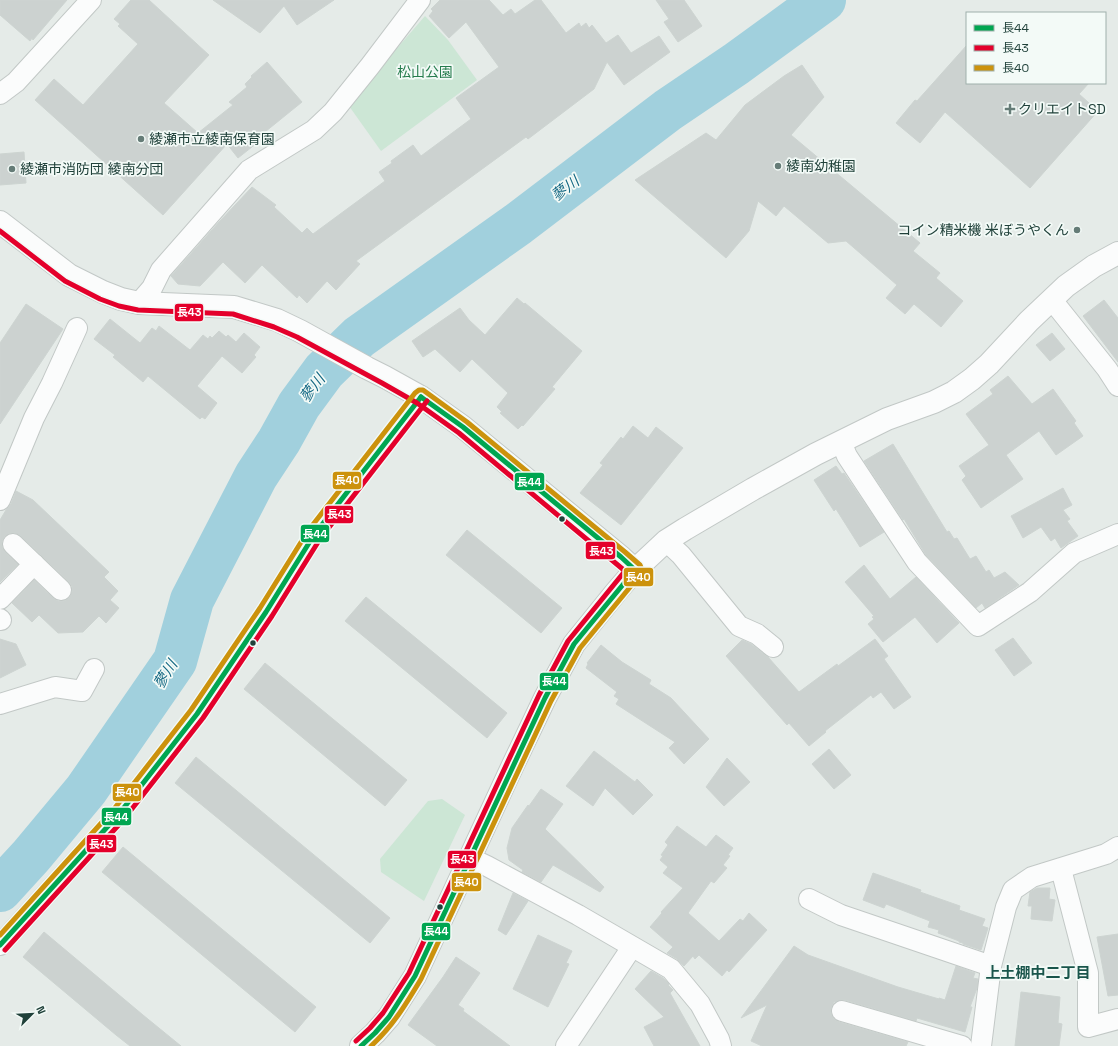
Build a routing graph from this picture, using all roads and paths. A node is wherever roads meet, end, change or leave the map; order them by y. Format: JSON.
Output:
{"nodes":[{"id":1,"x":91,"y":0,"type":"edge"},
{"id":2,"x":420,"y":0,"type":"edge"},
{"id":3,"x":0,"y":94,"type":"edge"},
{"id":4,"x":0,"y":223,"type":"edge"},
{"id":5,"x":1118,"y":253,"type":"edge"},
{"id":6,"x":1052,"y":300,"type":"junction"},
{"id":7,"x":139,"y":303,"type":"junction"},
{"id":8,"x":76,"y":328,"type":"dead end"},
{"id":9,"x":1118,"y":386,"type":"edge"},
{"id":10,"x":421,"y":397,"type":"junction"},
{"id":11,"x":841,"y":442,"type":"junction"},
{"id":12,"x":0,"y":500,"type":"edge"},
{"id":13,"x":1118,"y":534,"type":"edge"},
{"id":14,"x":666,"y":541,"type":"junction"},
{"id":15,"x":12,"y":544,"type":"dead end"},
{"id":16,"x":34,"y":564,"type":"junction"},
{"id":17,"x":635,"y":570,"type":"junction"},
{"id":18,"x":61,"y":590,"type":"dead end"},
{"id":19,"x":0,"y":599,"type":"edge"},
{"id":20,"x":773,"y":647,"type":"dead end"},
{"id":21,"x":94,"y":669,"type":"dead end"},
{"id":22,"x":0,"y":704,"type":"edge"},
{"id":23,"x":1118,"y":847,"type":"edge"},
{"id":24,"x":470,"y":858,"type":"junction"},
{"id":25,"x":1061,"y":869,"type":"junction"},
{"id":26,"x":809,"y":899,"type":"dead end"},
{"id":27,"x":0,"y":945,"type":"edge"},
{"id":28,"x":632,"y":947,"type":"junction"},
{"id":29,"x":991,"y":966,"type":"junction"},
{"id":30,"x":842,"y":1011,"type":"dead end"},
{"id":31,"x":1118,"y":1019,"type":"edge"},
{"id":32,"x":363,"y":1045,"type":"edge"},
{"id":33,"x":566,"y":1046,"type":"edge"},
{"id":34,"x":721,"y":1046,"type":"edge"},
{"id":35,"x":962,"y":1046,"type":"edge"},
{"id":36,"x":981,"y":1046,"type":"edge"}],
"edges":[{"from":1,"to":3,"type":"street"},
{"from":2,"to":7,"type":"street"},
{"from":4,"to":7,"type":"street"},
{"from":5,"to":6,"type":"street"},
{"from":6,"to":9,"type":"street"},
{"from":6,"to":11,"type":"street"},
{"from":7,"to":10,"type":"street"},
{"from":8,"to":12,"type":"street"},
{"from":10,"to":17,"type":"street"},
{"from":10,"to":27,"type":"street"},
{"from":11,"to":13,"type":"street"},
{"from":11,"to":14,"type":"street"},
{"from":14,"to":17,"type":"street"},
{"from":14,"to":20,"type":"street"},
{"from":15,"to":16,"type":"street"},
{"from":16,"to":18,"type":"street"},
{"from":16,"to":19,"type":"street"},
{"from":17,"to":24,"type":"street"},
{"from":21,"to":22,"type":"street"},
{"from":23,"to":25,"type":"street"},
{"from":24,"to":28,"type":"street"},
{"from":24,"to":32,"type":"street"},
{"from":25,"to":29,"type":"street"},
{"from":25,"to":31,"type":"street"},
{"from":26,"to":29,"type":"street"},
{"from":28,"to":33,"type":"street"},
{"from":28,"to":34,"type":"street"},
{"from":29,"to":36,"type":"street"},
{"from":30,"to":35,"type":"street"}]}
